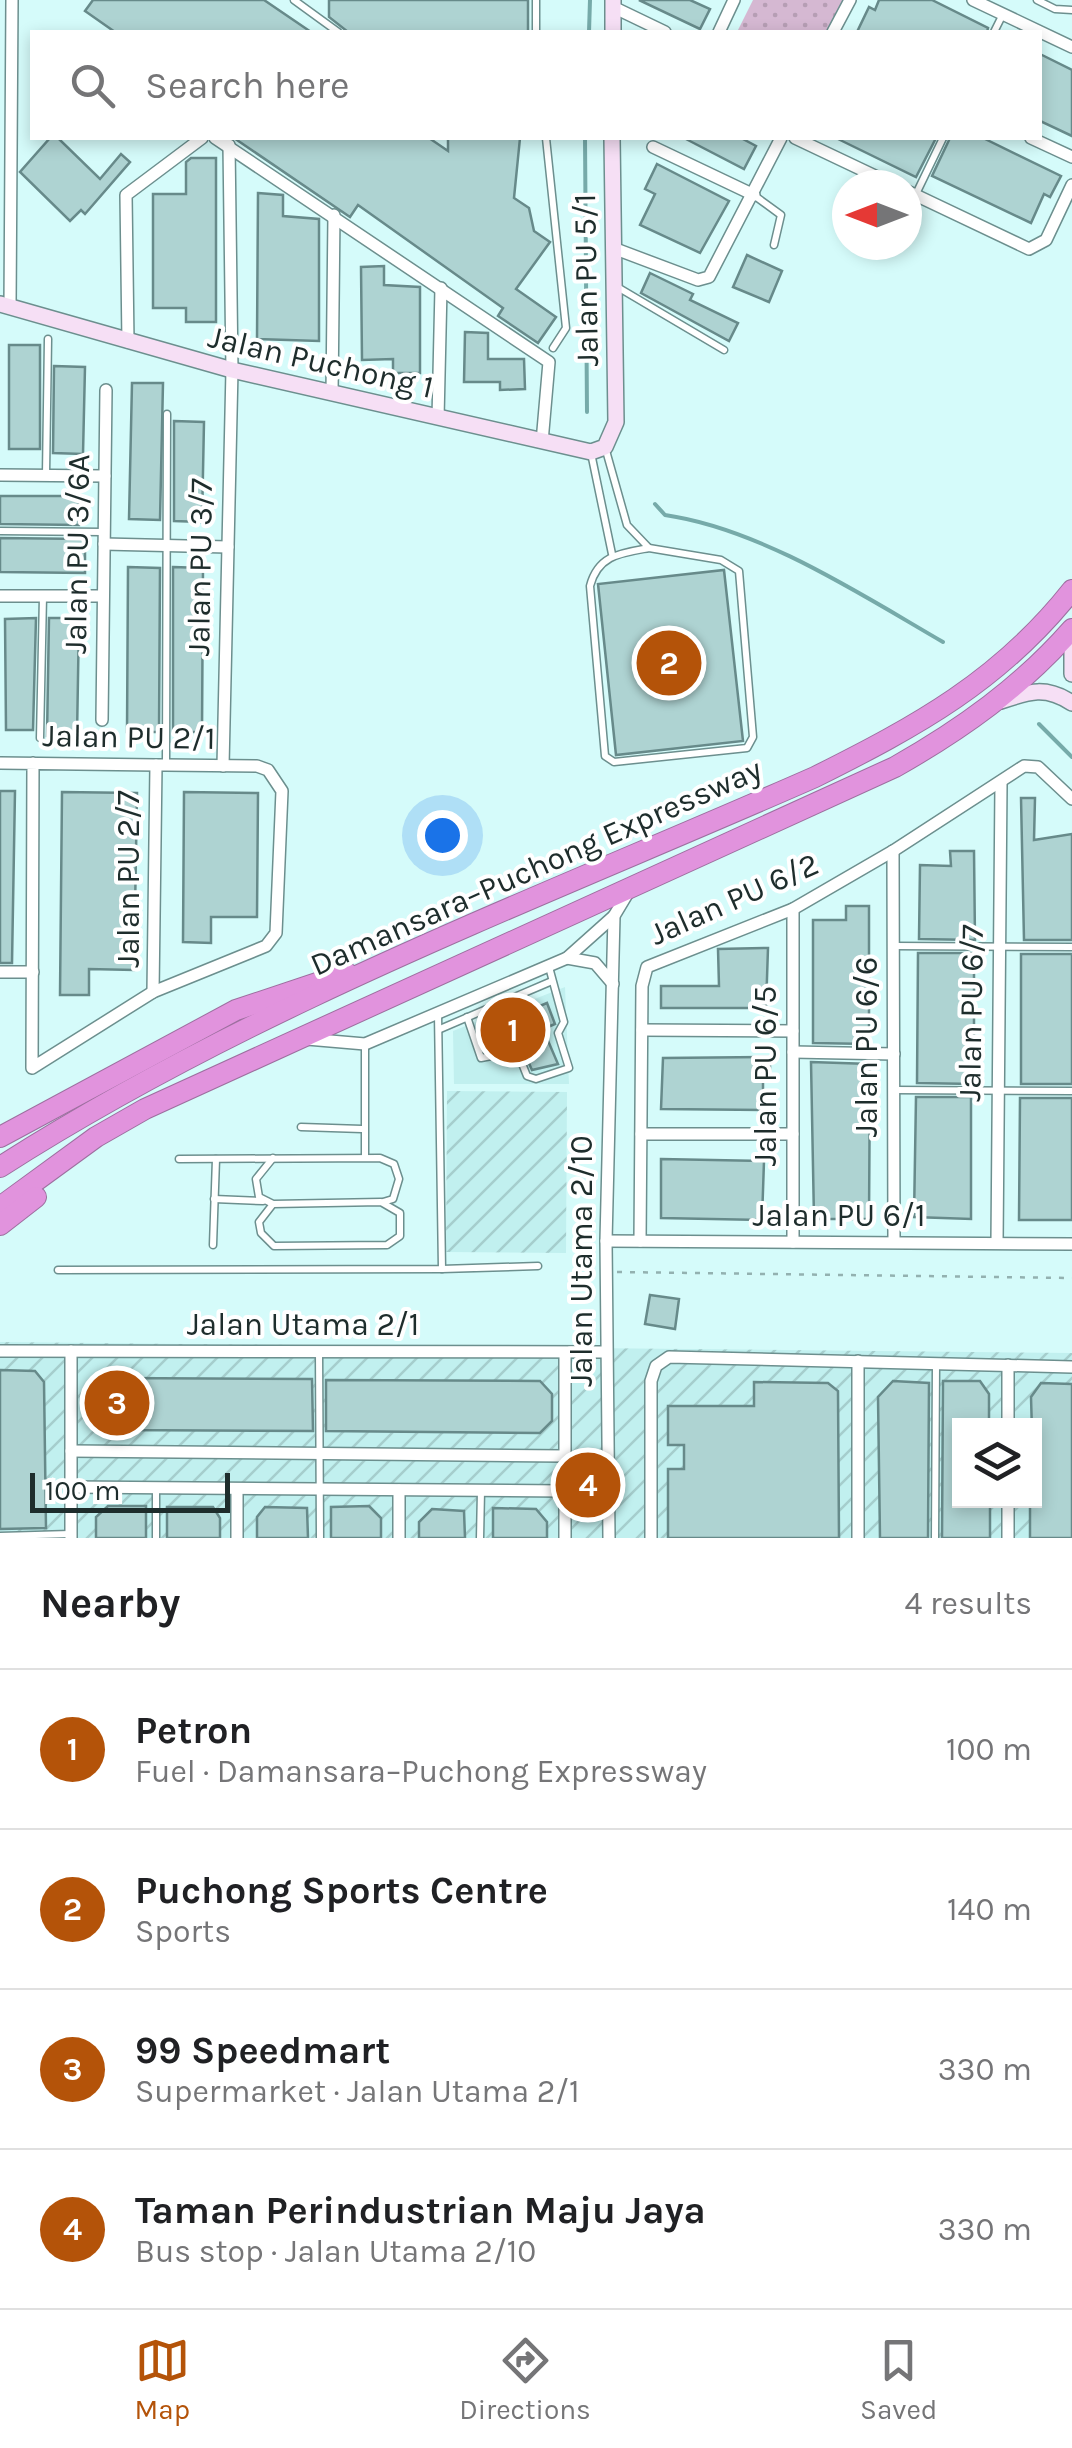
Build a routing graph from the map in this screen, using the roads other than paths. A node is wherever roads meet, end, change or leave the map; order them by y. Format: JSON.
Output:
{"nodes":[{"id":1,"x":12,"y":0,"type":"edge"},
{"id":2,"x":294,"y":0,"type":"edge"},
{"id":3,"x":536,"y":0,"type":"edge"},
{"id":4,"x":734,"y":0,"type":"edge"},
{"id":5,"x":850,"y":0,"type":"edge"},
{"id":6,"x":973,"y":0,"type":"edge"},
{"id":7,"x":1037,"y":0,"type":"edge"},
{"id":8,"x":613,"y":4,"type":"edge"},
{"id":9,"x":1072,"y":10,"type":"edge"},
{"id":10,"x":1002,"y":14,"type":"junction"},
{"id":11,"x":335,"y":30,"type":"edge"},
{"id":12,"x":536,"y":30,"type":"edge"},
{"id":13,"x":613,"y":30,"type":"edge"},
{"id":14,"x":661,"y":30,"type":"edge"},
{"id":15,"x":720,"y":30,"type":"edge"},
{"id":16,"x":833,"y":30,"type":"edge"},
{"id":17,"x":995,"y":30,"type":"edge"},
{"id":18,"x":1036,"y":30,"type":"edge"},
{"id":19,"x":1042,"y":33,"type":"edge"},
{"id":20,"x":1072,"y":47,"type":"edge"},
{"id":21,"x":6,"y":77,"type":"edge"},
{"id":22,"x":199,"y":140,"type":"edge"},
{"id":23,"x":219,"y":140,"type":"edge"},
{"id":24,"x":546,"y":140,"type":"edge"},
{"id":25,"x":612,"y":140,"type":"edge"},
{"id":26,"x":779,"y":140,"type":"edge"},
{"id":27,"x":799,"y":140,"type":"edge"},
{"id":28,"x":942,"y":140,"type":"edge"},
{"id":29,"x":1035,"y":140,"type":"edge"},
{"id":30,"x":230,"y":145,"type":"junction"},
{"id":31,"x":653,"y":147,"type":"dead end"},
{"id":32,"x":1072,"y":158,"type":"edge"},
{"id":33,"x":862,"y":170,"type":"edge"},
{"id":34,"x":922,"y":174,"type":"edge"},
{"id":35,"x":1072,"y":185,"type":"edge"},
{"id":36,"x":754,"y":196,"type":"junction"},
{"id":37,"x":922,"y":198,"type":"edge"},
{"id":38,"x":334,"y":215,"type":"junction"},
{"id":39,"x":774,"y":245,"type":"dead end"},
{"id":40,"x":613,"y":248,"type":"junction"},
{"id":41,"x":613,"y":285,"type":"junction"},
{"id":42,"x":441,"y":288,"type":"junction"},
{"id":43,"x":5,"y":305,"type":"edge"},
{"id":44,"x":48,"y":340,"type":"dead end"},
{"id":45,"x":128,"y":342,"type":"junction"},
{"id":46,"x":553,"y":348,"type":"dead end"},
{"id":47,"x":724,"y":350,"type":"dead end"},
{"id":48,"x":232,"y":370,"type":"junction"},
{"id":49,"x":106,"y":390,"type":"dead end"},
{"id":50,"x":332,"y":393,"type":"junction"},
{"id":51,"x":168,"y":414,"type":"dead end"},
{"id":52,"x":438,"y":418,"type":"junction"},
{"id":53,"x":542,"y":442,"type":"junction"},
{"id":54,"x":598,"y":450,"type":"junction"},
{"id":55,"x":0,"y":475,"type":"edge"},
{"id":56,"x":46,"y":475,"type":"junction"},
{"id":57,"x":105,"y":476,"type":"junction"},
{"id":58,"x":0,"y":531,"type":"edge"},
{"id":59,"x":104,"y":538,"type":"junction"},
{"id":60,"x":168,"y":544,"type":"junction"},
{"id":61,"x":228,"y":546,"type":"junction"},
{"id":62,"x":649,"y":548,"type":"junction"},
{"id":63,"x":612,"y":554,"type":"junction"},
{"id":64,"x":1072,"y":590,"type":"edge"},
{"id":65,"x":0,"y":596,"type":"edge"},
{"id":66,"x":43,"y":596,"type":"junction"},
{"id":67,"x":104,"y":596,"type":"junction"},
{"id":68,"x":1072,"y":629,"type":"edge"},
{"id":69,"x":1072,"y":644,"type":"edge"},
{"id":70,"x":1072,"y":674,"type":"edge"},
{"id":71,"x":992,"y":704,"type":"junction"},
{"id":72,"x":1072,"y":704,"type":"edge"},
{"id":73,"x":102,"y":720,"type":"dead end"},
{"id":74,"x":40,"y":738,"type":"dead end"},
{"id":75,"x":0,"y":763,"type":"edge"},
{"id":76,"x":33,"y":763,"type":"junction"},
{"id":77,"x":161,"y":765,"type":"junction"},
{"id":78,"x":223,"y":766,"type":"junction"},
{"id":79,"x":1001,"y":784,"type":"junction"},
{"id":80,"x":1072,"y":799,"type":"edge"},
{"id":81,"x":894,"y":852,"type":"junction"},
{"id":82,"x":631,"y":887,"type":"junction"},
{"id":83,"x":793,"y":909,"type":"junction"},
{"id":84,"x":614,"y":916,"type":"junction"},
{"id":85,"x":894,"y":946,"type":"junction"},
{"id":86,"x":1000,"y":947,"type":"junction"},
{"id":87,"x":1072,"y":947,"type":"edge"},
{"id":88,"x":567,"y":958,"type":"junction"},
{"id":89,"x":393,"y":962,"type":"junction"},
{"id":90,"x":548,"y":966,"type":"junction"},
{"id":91,"x":0,"y":972,"type":"edge"},
{"id":92,"x":33,"y":972,"type":"junction"},
{"id":93,"x":552,"y":981,"type":"junction"},
{"id":94,"x":613,"y":984,"type":"junction"},
{"id":95,"x":152,"y":992,"type":"junction"},
{"id":96,"x":438,"y":1013,"type":"junction"},
{"id":97,"x":467,"y":1016,"type":"junction"},
{"id":98,"x":440,"y":1029,"type":"junction"},
{"id":99,"x":642,"y":1030,"type":"junction"},
{"id":100,"x":793,"y":1030,"type":"junction"},
{"id":101,"x":295,"y":1038,"type":"junction"},
{"id":102,"x":365,"y":1044,"type":"junction"},
{"id":103,"x":793,"y":1052,"type":"junction"},
{"id":104,"x":894,"y":1054,"type":"junction"},
{"id":105,"x":894,"y":1090,"type":"junction"},
{"id":106,"x":998,"y":1091,"type":"junction"},
{"id":107,"x":1072,"y":1091,"type":"edge"},
{"id":108,"x":301,"y":1126,"type":"dead end"},
{"id":109,"x":362,"y":1129,"type":"junction"},
{"id":110,"x":641,"y":1134,"type":"junction"},
{"id":111,"x":793,"y":1134,"type":"junction"},
{"id":112,"x":0,"y":1137,"type":"edge"},
{"id":113,"x":86,"y":1146,"type":"junction"},
{"id":114,"x":365,"y":1157,"type":"junction"},
{"id":115,"x":273,"y":1158,"type":"junction"},
{"id":116,"x":178,"y":1159,"type":"dead end"},
{"id":117,"x":216,"y":1159,"type":"junction"},
{"id":118,"x":0,"y":1167,"type":"edge"},
{"id":119,"x":214,"y":1198,"type":"junction"},
{"id":120,"x":270,"y":1202,"type":"junction"},
{"id":121,"x":381,"y":1202,"type":"junction"},
{"id":122,"x":0,"y":1206,"type":"edge"},
{"id":123,"x":0,"y":1225,"type":"edge"},
{"id":124,"x":606,"y":1241,"type":"junction"},
{"id":125,"x":640,"y":1241,"type":"junction"},
{"id":126,"x":793,"y":1242,"type":"junction"},
{"id":127,"x":894,"y":1242,"type":"junction"},
{"id":128,"x":997,"y":1243,"type":"junction"},
{"id":129,"x":1072,"y":1244,"type":"edge"},
{"id":130,"x":213,"y":1245,"type":"dead end"},
{"id":131,"x":538,"y":1266,"type":"dead end"},
{"id":132,"x":58,"y":1270,"type":"dead end"},
{"id":133,"x":442,"y":1270,"type":"junction"},
{"id":134,"x":72,"y":1350,"type":"junction"},
{"id":135,"x":0,"y":1351,"type":"edge"},
{"id":136,"x":318,"y":1352,"type":"junction"},
{"id":137,"x":606,"y":1352,"type":"junction"},
{"id":138,"x":565,"y":1353,"type":"junction"},
{"id":139,"x":858,"y":1361,"type":"junction"},
{"id":140,"x":936,"y":1364,"type":"junction"},
{"id":141,"x":1008,"y":1366,"type":"junction"},
{"id":142,"x":1072,"y":1367,"type":"edge"},
{"id":143,"x":1008,"y":1418,"type":"edge"},
{"id":144,"x":71,"y":1451,"type":"junction"},
{"id":145,"x":320,"y":1453,"type":"junction"},
{"id":146,"x":566,"y":1456,"type":"junction"},
{"id":147,"x":71,"y":1487,"type":"junction"},
{"id":148,"x":156,"y":1488,"type":"junction"},
{"id":149,"x":237,"y":1489,"type":"junction"},
{"id":150,"x":320,"y":1489,"type":"junction"},
{"id":151,"x":399,"y":1490,"type":"junction"},
{"id":152,"x":481,"y":1491,"type":"junction"},
{"id":153,"x":565,"y":1491,"type":"junction"},
{"id":154,"x":1008,"y":1508,"type":"edge"},
{"id":155,"x":0,"y":1536,"type":"edge"},
{"id":156,"x":71,"y":1536,"type":"edge"},
{"id":157,"x":156,"y":1538,"type":"edge"},
{"id":158,"x":237,"y":1538,"type":"edge"},
{"id":159,"x":320,"y":1538,"type":"edge"},
{"id":160,"x":399,"y":1538,"type":"edge"},
{"id":161,"x":480,"y":1538,"type":"edge"},
{"id":162,"x":565,"y":1538,"type":"edge"},
{"id":163,"x":609,"y":1538,"type":"edge"},
{"id":164,"x":651,"y":1538,"type":"edge"},
{"id":165,"x":858,"y":1538,"type":"edge"},
{"id":166,"x":935,"y":1538,"type":"edge"},
{"id":167,"x":1008,"y":1538,"type":"edge"}],
"edges":[{"from":1,"to":21,"type":"street"},
{"from":2,"to":11,"type":"lane"},
{"from":3,"to":12,"type":"lane"},
{"from":4,"to":15,"type":"street"},
{"from":5,"to":16,"type":"street"},
{"from":6,"to":10,"type":"street"},
{"from":7,"to":9,"type":"lane"},
{"from":8,"to":13,"type":"street"},
{"from":8,"to":14,"type":"street"},
{"from":10,"to":17,"type":"lane"},
{"from":10,"to":18,"type":"street"},
{"from":19,"to":20,"type":"street"},
{"from":21,"to":43,"type":"street"},
{"from":22,"to":45,"type":"street"},
{"from":23,"to":30,"type":"street"},
{"from":24,"to":46,"type":"lane"},
{"from":25,"to":40,"type":"street","name":"Jalan PU 5/1"},
{"from":26,"to":36,"type":"street"},
{"from":27,"to":33,"type":"street"},
{"from":28,"to":34,"type":"lane"},
{"from":29,"to":32,"type":"street"},
{"from":30,"to":38,"type":"street"},
{"from":30,"to":48,"type":"street","name":"Jalan PU 3/7"},
{"from":31,"to":36,"type":"street"},
{"from":35,"to":37,"type":"street"},
{"from":36,"to":39,"type":"lane"},
{"from":36,"to":40,"type":"street"},
{"from":38,"to":42,"type":"street"},
{"from":38,"to":50,"type":"street"},
{"from":40,"to":41,"type":"street","name":"Jalan PU 5/1"},
{"from":41,"to":47,"type":"lane"},
{"from":41,"to":54,"type":"street","name":"Jalan PU 5/1"},
{"from":42,"to":52,"type":"street"},
{"from":42,"to":53,"type":"street"},
{"from":43,"to":45,"type":"street","name":"Jalan Puchong 1"},
{"from":44,"to":56,"type":"lane"},
{"from":45,"to":48,"type":"street","name":"Jalan Puchong 1"},
{"from":48,"to":50,"type":"street","name":"Jalan Puchong 1"},
{"from":48,"to":61,"type":"street","name":"Jalan PU 3/7"},
{"from":49,"to":57,"type":"street","name":"Jalan PU 3/6A"},
{"from":50,"to":52,"type":"street","name":"Jalan Puchong 1"},
{"from":51,"to":60,"type":"lane"},
{"from":52,"to":53,"type":"street","name":"Jalan Puchong 1"},
{"from":53,"to":54,"type":"street","name":"Jalan Puchong 1"},
{"from":54,"to":62,"type":"lane"},
{"from":54,"to":63,"type":"lane"},
{"from":55,"to":56,"type":"street"},
{"from":56,"to":57,"type":"street"},
{"from":57,"to":59,"type":"street","name":"Jalan PU 3/6A"},
{"from":58,"to":59,"type":"lane"},
{"from":59,"to":60,"type":"street"},
{"from":59,"to":67,"type":"street","name":"Jalan PU 3/6A"},
{"from":60,"to":61,"type":"street"},
{"from":60,"to":77,"type":"lane"},
{"from":61,"to":78,"type":"street","name":"Jalan PU 3/7"},
{"from":62,"to":63,"type":"lane"},
{"from":62,"to":63,"type":"lane"},
{"from":64,"to":89,"type":"highway","name":"Damansara–Puchong Expressway"},
{"from":65,"to":66,"type":"street"},
{"from":66,"to":67,"type":"street"},
{"from":66,"to":74,"type":"lane"},
{"from":67,"to":73,"type":"street","name":"Jalan PU 3/6A"},
{"from":68,"to":71,"type":"highway","name":"Damansara–Puchong Expressway"},
{"from":69,"to":70,"type":"street"},
{"from":71,"to":72,"type":"street"},
{"from":71,"to":82,"type":"highway","name":"Damansara–Puchong Expressway"},
{"from":75,"to":76,"type":"street","name":"Jalan PU 2/1"},
{"from":76,"to":77,"type":"street","name":"Jalan PU 2/1"},
{"from":76,"to":92,"type":"street"},
{"from":77,"to":78,"type":"street","name":"Jalan PU 2/1"},
{"from":77,"to":95,"type":"street","name":"Jalan PU 2/7"},
{"from":78,"to":95,"type":"street","name":"Jalan PU 2/1"},
{"from":79,"to":80,"type":"street","name":"Jalan PU 6/2"},
{"from":79,"to":81,"type":"street","name":"Jalan PU 6/2"},
{"from":79,"to":86,"type":"street","name":"Jalan PU 6/7"},
{"from":81,"to":83,"type":"street","name":"Jalan PU 6/2"},
{"from":81,"to":85,"type":"street","name":"Jalan PU 6/6"},
{"from":82,"to":84,"type":"street","name":"Jalan Utama 2/10"},
{"from":82,"to":101,"type":"highway","name":"Damansara–Puchong Expressway"},
{"from":83,"to":99,"type":"street","name":"Jalan PU 6/2"},
{"from":83,"to":100,"type":"street","name":"Jalan PU 6/5"},
{"from":84,"to":88,"type":"street"},
{"from":84,"to":94,"type":"street","name":"Jalan Utama 2/10"},
{"from":85,"to":86,"type":"lane"},
{"from":85,"to":104,"type":"street","name":"Jalan PU 6/6"},
{"from":86,"to":87,"type":"lane"},
{"from":86,"to":106,"type":"street","name":"Jalan PU 6/7"},
{"from":88,"to":90,"type":"street"},
{"from":88,"to":94,"type":"street"},
{"from":89,"to":112,"type":"highway"},
{"from":89,"to":118,"type":"highway","name":"Damansara–Puchong Expressway"},
{"from":90,"to":93,"type":"lane"},
{"from":90,"to":96,"type":"street"},
{"from":91,"to":92,"type":"street"},
{"from":92,"to":95,"type":"street"},
{"from":93,"to":97,"type":"lane"},
{"from":93,"to":97,"type":"lane"},
{"from":94,"to":124,"type":"street","name":"Jalan Utama 2/10"},
{"from":96,"to":98,"type":"lane"},
{"from":96,"to":102,"type":"street"},
{"from":97,"to":98,"type":"lane"},
{"from":98,"to":133,"type":"lane"},
{"from":99,"to":100,"type":"street"},
{"from":99,"to":110,"type":"street","name":"Jalan PU 6/2"},
{"from":100,"to":103,"type":"street","name":"Jalan PU 6/5"},
{"from":101,"to":102,"type":"street"},
{"from":101,"to":113,"type":"highway","name":"Damansara–Puchong Expressway"},
{"from":102,"to":109,"type":"lane"},
{"from":103,"to":104,"type":"street"},
{"from":103,"to":111,"type":"street","name":"Jalan PU 6/5"},
{"from":104,"to":105,"type":"street","name":"Jalan PU 6/6"},
{"from":105,"to":106,"type":"lane"},
{"from":105,"to":127,"type":"street","name":"Jalan PU 6/6"},
{"from":106,"to":107,"type":"lane"},
{"from":106,"to":128,"type":"street","name":"Jalan PU 6/7"},
{"from":108,"to":109,"type":"lane"},
{"from":109,"to":114,"type":"lane"},
{"from":110,"to":111,"type":"street"},
{"from":110,"to":125,"type":"street","name":"Jalan PU 6/2"},
{"from":111,"to":126,"type":"street","name":"Jalan PU 6/5"},
{"from":113,"to":122,"type":"highway","name":"Damansara–Puchong Expressway"},
{"from":113,"to":123,"type":"highway"},
{"from":114,"to":115,"type":"lane"},
{"from":114,"to":121,"type":"lane"},
{"from":115,"to":117,"type":"lane"},
{"from":115,"to":120,"type":"lane"},
{"from":116,"to":117,"type":"lane"},
{"from":117,"to":119,"type":"lane"},
{"from":119,"to":120,"type":"lane"},
{"from":119,"to":130,"type":"lane"},
{"from":120,"to":121,"type":"lane"},
{"from":120,"to":121,"type":"lane"},
{"from":124,"to":125,"type":"street","name":"Jalan PU 6/1"},
{"from":124,"to":137,"type":"street","name":"Jalan Utama 2/10"},
{"from":125,"to":126,"type":"street","name":"Jalan PU 6/1"},
{"from":126,"to":127,"type":"street","name":"Jalan PU 6/1"},
{"from":127,"to":128,"type":"street","name":"Jalan PU 6/1"},
{"from":128,"to":129,"type":"street","name":"Jalan PU 6/1"},
{"from":131,"to":133,"type":"lane"},
{"from":132,"to":133,"type":"lane"},
{"from":134,"to":135,"type":"street","name":"Jalan Utama 2/1"},
{"from":134,"to":136,"type":"street","name":"Jalan Utama 2/1"},
{"from":134,"to":144,"type":"street"},
{"from":136,"to":138,"type":"street","name":"Jalan Utama 2/1"},
{"from":136,"to":145,"type":"lane"},
{"from":137,"to":138,"type":"street","name":"Jalan Utama 2/1"},
{"from":137,"to":163,"type":"street","name":"Jalan Utama 2/10"},
{"from":138,"to":146,"type":"street"},
{"from":139,"to":140,"type":"street"},
{"from":139,"to":164,"type":"street"},
{"from":139,"to":165,"type":"street"},
{"from":140,"to":141,"type":"street"},
{"from":140,"to":166,"type":"lane"},
{"from":141,"to":142,"type":"street"},
{"from":141,"to":143,"type":"street"},
{"from":144,"to":145,"type":"street"},
{"from":144,"to":147,"type":"street"},
{"from":145,"to":146,"type":"street"},
{"from":145,"to":150,"type":"lane"},
{"from":146,"to":153,"type":"street"},
{"from":147,"to":148,"type":"street"},
{"from":147,"to":156,"type":"street"},
{"from":148,"to":149,"type":"street"},
{"from":148,"to":157,"type":"lane"},
{"from":149,"to":150,"type":"street"},
{"from":149,"to":158,"type":"street"},
{"from":150,"to":151,"type":"street"},
{"from":150,"to":159,"type":"lane"},
{"from":151,"to":152,"type":"street"},
{"from":151,"to":160,"type":"street"},
{"from":152,"to":153,"type":"street"},
{"from":152,"to":161,"type":"lane"},
{"from":153,"to":162,"type":"street"},
{"from":154,"to":167,"type":"street"},
{"from":155,"to":156,"type":"lane"}]}
